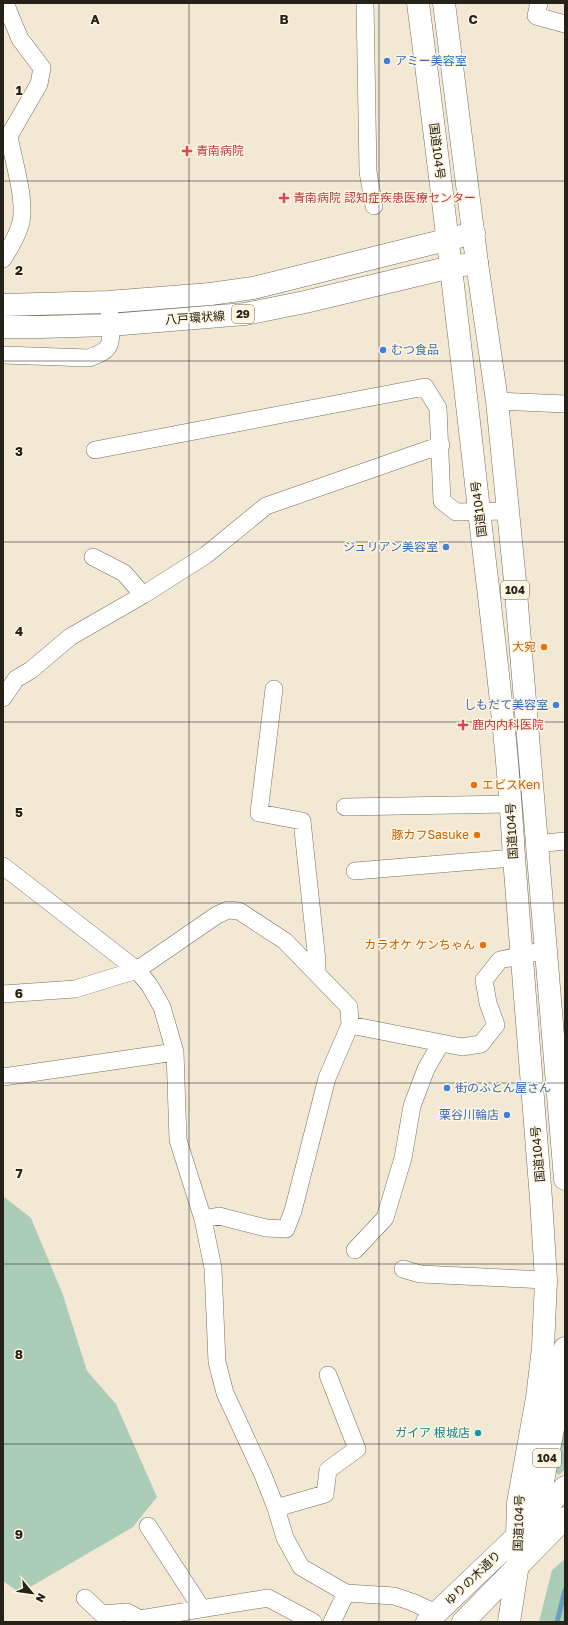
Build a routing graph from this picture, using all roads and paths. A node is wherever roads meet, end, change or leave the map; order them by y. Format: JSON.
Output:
{"nodes":[{"id":1,"x":5,"y":3,"type":"edge"},
{"id":2,"x":365,"y":3,"type":"edge"},
{"id":3,"x":418,"y":3,"type":"edge"},
{"id":4,"x":444,"y":3,"type":"edge"},
{"id":5,"x":539,"y":3,"type":"edge"},
{"id":6,"x":565,"y":24,"type":"edge"},
{"id":7,"x":374,"y":206,"type":"dead end"},
{"id":8,"x":474,"y":233,"type":"junction"},
{"id":9,"x":448,"y":239,"type":"junction"},
{"id":10,"x":3,"y":259,"type":"edge"},
{"id":11,"x":477,"y":263,"type":"junction"},
{"id":12,"x":451,"y":267,"type":"junction"},
{"id":13,"x":108,"y":302,"type":"junction"},
{"id":14,"x":3,"y":305,"type":"edge"},
{"id":15,"x":110,"y":325,"type":"junction"},
{"id":16,"x":3,"y":327,"type":"edge"},
{"id":17,"x":3,"y":355,"type":"edge"},
{"id":18,"x":497,"y":401,"type":"junction"},
{"id":19,"x":565,"y":404,"type":"edge"},
{"id":20,"x":440,"y":445,"type":"junction"},
{"id":21,"x":95,"y":450,"type":"dead end"},
{"id":22,"x":507,"y":511,"type":"junction"},
{"id":23,"x":479,"y":512,"type":"junction"},
{"id":24,"x":93,"y":557,"type":"dead end"},
{"id":25,"x":143,"y":595,"type":"junction"},
{"id":26,"x":10,"y":678,"type":"edge"},
{"id":27,"x":274,"y":690,"type":"dead end"},
{"id":28,"x":3,"y":698,"type":"edge"},
{"id":29,"x":511,"y":804,"type":"junction"},
{"id":30,"x":345,"y":807,"type":"dead end"},
{"id":31,"x":565,"y":841,"type":"edge"},
{"id":32,"x":536,"y":844,"type":"junction"},
{"id":33,"x":514,"y":858,"type":"junction"},
{"id":34,"x":3,"y":866,"type":"edge"},
{"id":35,"x":355,"y":870,"type":"dead end"},
{"id":36,"x":546,"y":950,"type":"junction"},
{"id":37,"x":522,"y":954,"type":"junction"},
{"id":38,"x":137,"y":970,"type":"junction"},
{"id":39,"x":316,"y":973,"type":"junction"},
{"id":40,"x":3,"y":994,"type":"edge"},
{"id":41,"x":350,"y":1025,"type":"junction"},
{"id":42,"x":441,"y":1043,"type":"junction"},
{"id":43,"x":174,"y":1052,"type":"junction"},
{"id":44,"x":561,"y":1069,"type":"edge"},
{"id":45,"x":3,"y":1077,"type":"edge"},
{"id":46,"x":565,"y":1179,"type":"edge"},
{"id":47,"x":203,"y":1219,"type":"junction"},
{"id":48,"x":355,"y":1250,"type":"dead end"},
{"id":49,"x":404,"y":1269,"type":"dead end"},
{"id":50,"x":546,"y":1280,"type":"junction"},
{"id":51,"x":565,"y":1348,"type":"edge"},
{"id":52,"x":328,"y":1375,"type":"dead end"},
{"id":53,"x":565,"y":1487,"type":"edge"},
{"id":54,"x":276,"y":1508,"type":"junction"},
{"id":55,"x":536,"y":1518,"type":"junction"},
{"id":56,"x":565,"y":1518,"type":"edge"},
{"id":57,"x":148,"y":1526,"type":"dead end"},
{"id":58,"x":517,"y":1536,"type":"junction"},
{"id":59,"x":518,"y":1564,"type":"junction"},
{"id":60,"x":346,"y":1593,"type":"junction"},
{"id":61,"x":85,"y":1598,"type":"dead end"},
{"id":62,"x":202,"y":1609,"type":"junction"},
{"id":63,"x":432,"y":1617,"type":"edge"},
{"id":64,"x":313,"y":1622,"type":"edge"},
{"id":65,"x":332,"y":1622,"type":"edge"},
{"id":66,"x":463,"y":1622,"type":"edge"},
{"id":67,"x":509,"y":1622,"type":"edge"}],
"edges":[{"from":1,"to":10,"type":"street"},
{"from":2,"to":7,"type":"street"},
{"from":3,"to":9,"type":"main road","name":"国道104号","number":"104"},
{"from":4,"to":8,"type":"main road","name":"国道104号","number":"104"},
{"from":5,"to":6,"type":"street"},
{"from":8,"to":9,"type":"main road","name":"八戸環状線","number":"29"},
{"from":8,"to":11,"type":"main road","name":"国道104号","number":"104"},
{"from":9,"to":12,"type":"main road","name":"国道104号","number":"104"},
{"from":9,"to":13,"type":"main road","name":"八戸環状線","number":"29"},
{"from":11,"to":12,"type":"main road","name":"八戸環状線","number":"29"},
{"from":11,"to":18,"type":"main road","name":"国道104号","number":"104"},
{"from":12,"to":15,"type":"main road","name":"八戸環状線","number":"29"},
{"from":12,"to":23,"type":"main road","name":"国道104号","number":"104"},
{"from":13,"to":14,"type":"main road","name":"八戸環状線","number":"29"},
{"from":13,"to":15,"type":"street"},
{"from":15,"to":16,"type":"main road","name":"八戸環状線","number":"29"},
{"from":15,"to":17,"type":"street"},
{"from":18,"to":19,"type":"street"},
{"from":18,"to":22,"type":"main road","name":"国道104号","number":"104"},
{"from":20,"to":21,"type":"street"},
{"from":20,"to":23,"type":"street"},
{"from":20,"to":25,"type":"street"},
{"from":22,"to":23,"type":"street"},
{"from":22,"to":32,"type":"main road","name":"国道104号","number":"104"},
{"from":23,"to":29,"type":"main road","name":"国道104号","number":"104"},
{"from":24,"to":25,"type":"street"},
{"from":25,"to":26,"type":"street"},
{"from":26,"to":28,"type":"street"},
{"from":27,"to":39,"type":"street"},
{"from":29,"to":30,"type":"street"},
{"from":29,"to":33,"type":"main road","name":"国道104号","number":"104"},
{"from":31,"to":32,"type":"street"},
{"from":32,"to":36,"type":"main road","name":"国道104号","number":"104"},
{"from":33,"to":35,"type":"street"},
{"from":33,"to":37,"type":"main road","name":"国道104号","number":"104"},
{"from":34,"to":38,"type":"street"},
{"from":36,"to":37,"type":"street"},
{"from":36,"to":44,"type":"main road","name":"国道104号","number":"104"},
{"from":37,"to":42,"type":"street"},
{"from":37,"to":50,"type":"main road","name":"国道104号","number":"104"},
{"from":38,"to":39,"type":"street"},
{"from":38,"to":40,"type":"street"},
{"from":38,"to":43,"type":"street"},
{"from":39,"to":41,"type":"street"},
{"from":41,"to":42,"type":"street"},
{"from":41,"to":47,"type":"street"},
{"from":42,"to":48,"type":"street"},
{"from":43,"to":45,"type":"street"},
{"from":43,"to":47,"type":"street"},
{"from":44,"to":46,"type":"main road","name":"国道104号","number":"104"},
{"from":47,"to":54,"type":"street"},
{"from":49,"to":50,"type":"street"},
{"from":50,"to":58,"type":"main road","name":"国道104号","number":"104"},
{"from":51,"to":55,"type":"main road","name":"国道104号","number":"104"},
{"from":52,"to":54,"type":"street"},
{"from":53,"to":55,"type":"main road","name":"ゆりの木通り"},
{"from":54,"to":60,"type":"street"},
{"from":55,"to":58,"type":"main road","name":"ゆりの木通り"},
{"from":55,"to":59,"type":"main road","name":"国道104号","number":"104"},
{"from":56,"to":59,"type":"main road","name":"ゆりの木通り"},
{"from":57,"to":62,"type":"street"},
{"from":58,"to":59,"type":"main road","name":"国道104号","number":"104"},
{"from":58,"to":63,"type":"main road","name":"ゆりの木通り"},
{"from":59,"to":66,"type":"main road","name":"ゆりの木通り"},
{"from":59,"to":67,"type":"main road","name":"国道104号","number":"104"},
{"from":60,"to":63,"type":"street"},
{"from":60,"to":65,"type":"street"},
{"from":61,"to":62,"type":"street"},
{"from":62,"to":64,"type":"street"}]}
